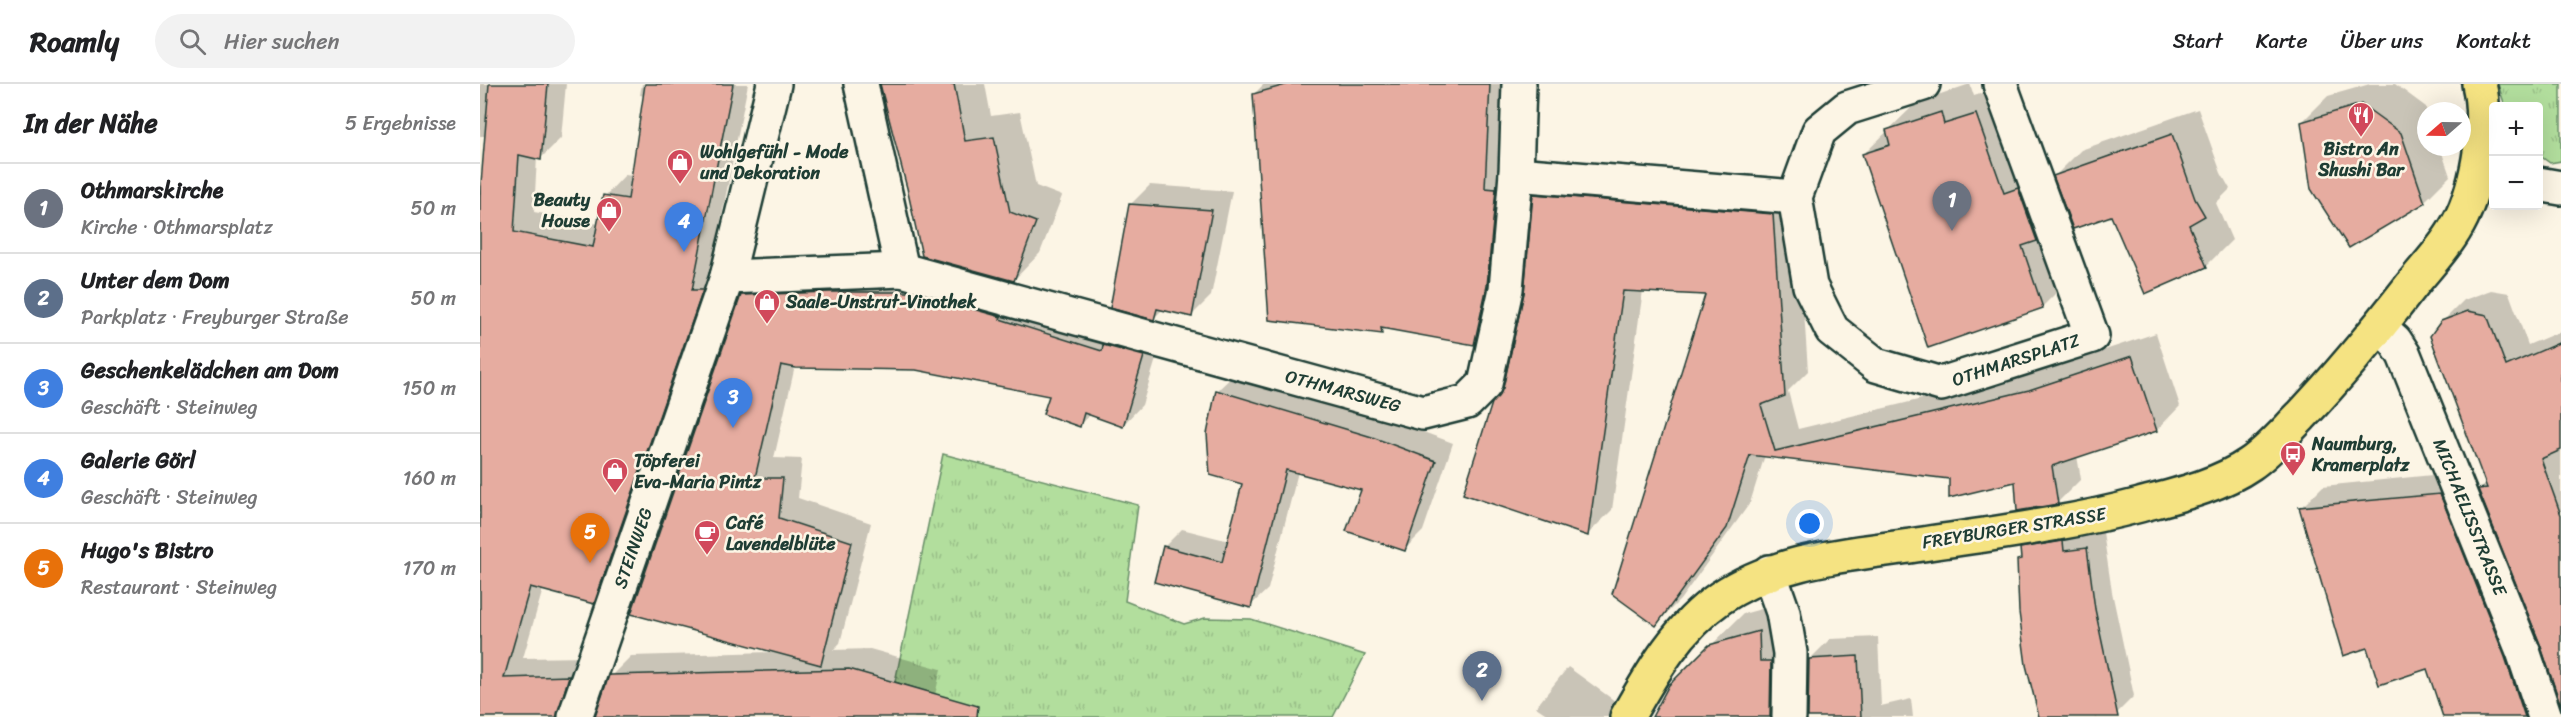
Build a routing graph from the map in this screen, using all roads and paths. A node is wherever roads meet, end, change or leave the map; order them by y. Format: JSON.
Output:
{"nodes":[{"id":1,"x":774,"y":84,"type":"edge"},
{"id":2,"x":861,"y":84,"type":"edge"},
{"id":3,"x":1519,"y":84,"type":"edge"},
{"id":4,"x":1923,"y":84,"type":"edge"},
{"id":5,"x":2000,"y":84,"type":"edge"},
{"id":6,"x":2479,"y":84,"type":"edge"},
{"id":7,"x":2486,"y":164,"type":"edge"},
{"id":8,"x":1516,"y":174,"type":"junction"},
{"id":9,"x":2543,"y":185,"type":"edge"},
{"id":10,"x":2561,"y":188,"type":"edge"},
{"id":11,"x":1795,"y":197,"type":"junction"},
{"id":12,"x":903,"y":270,"type":"junction"},
{"id":13,"x":727,"y":277,"type":"junction"},
{"id":14,"x":2379,"y":327,"type":"junction"},
{"id":15,"x":1769,"y":572,"type":"junction"},
{"id":16,"x":575,"y":717,"type":"edge"},
{"id":17,"x":1628,"y":717,"type":"edge"},
{"id":18,"x":1789,"y":717,"type":"edge"},
{"id":19,"x":2545,"y":717,"type":"edge"}],
"edges":[{"from":1,"to":13,"type":"street","name":"STEINWEG"},
{"from":2,"to":12,"type":"street"},
{"from":3,"to":8,"type":"street","name":"OTHMARSWEG"},
{"from":4,"to":11,"type":"street","name":"OTHMARSPLATZ"},
{"from":5,"to":11,"type":"street","name":"OTHMARSPLATZ"},
{"from":6,"to":7,"type":"main road","name":"FREYBURGER STRASSE"},
{"from":7,"to":14,"type":"main road","name":"FREYBURGER STRASSE"},
{"from":8,"to":11,"type":"street"},
{"from":8,"to":12,"type":"street","name":"OTHMARSWEG"},
{"from":9,"to":10,"type":"street"},
{"from":12,"to":13,"type":"street"},
{"from":13,"to":16,"type":"street","name":"STEINWEG"},
{"from":14,"to":15,"type":"main road","name":"FREYBURGER STRASSE"},
{"from":14,"to":19,"type":"street","name":"MICHAELISSTRASSE"},
{"from":15,"to":17,"type":"main road","name":"FREYBURGER STRASSE"},
{"from":15,"to":18,"type":"street"}]}
